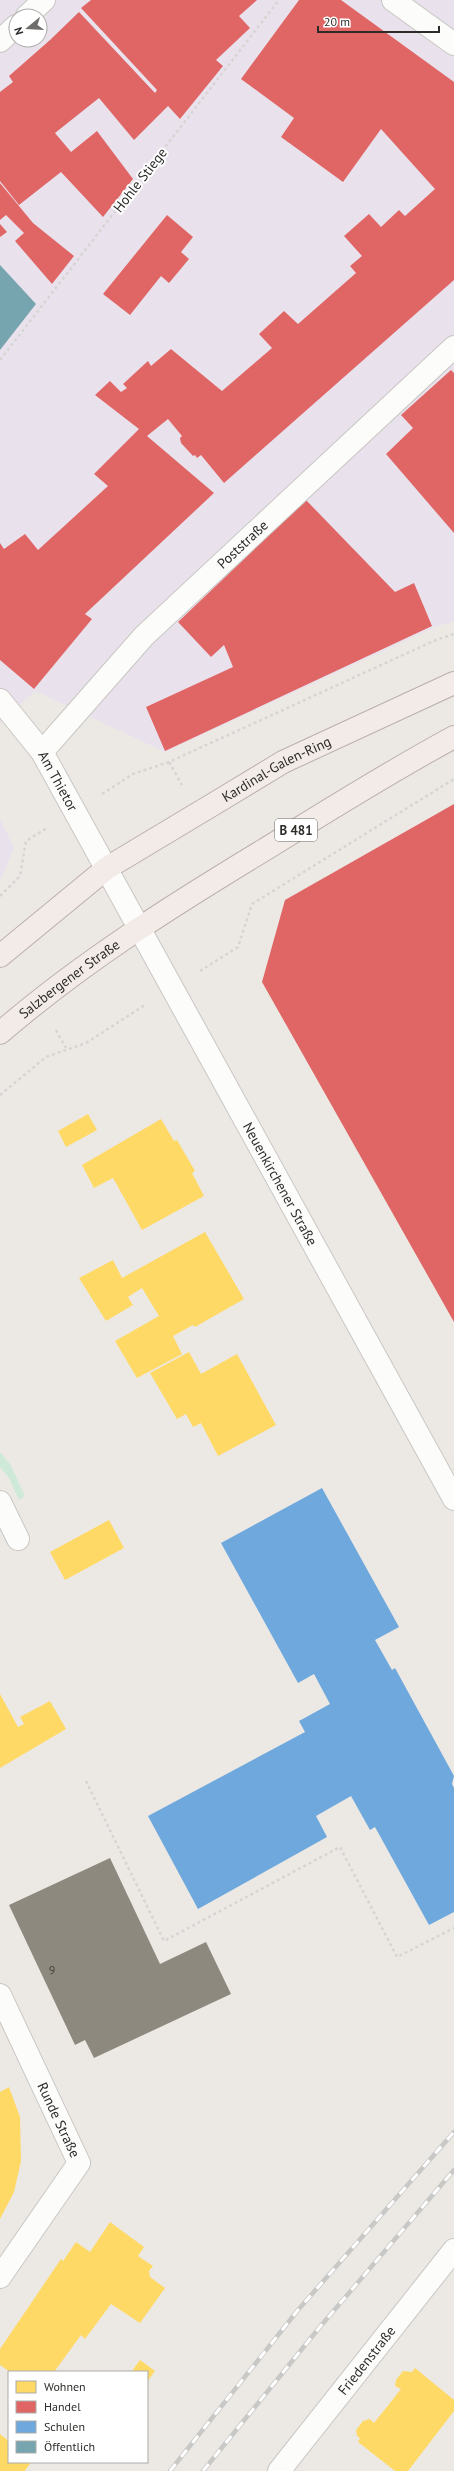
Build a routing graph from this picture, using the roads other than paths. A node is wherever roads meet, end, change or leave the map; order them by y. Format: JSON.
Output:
{"nodes":[{"id":1,"x":44,"y":0,"type":"edge"},
{"id":2,"x":393,"y":0,"type":"edge"},
{"id":3,"x":36,"y":8,"type":"edge"},
{"id":4,"x":8,"y":34,"type":"edge"},
{"id":5,"x":0,"y":41,"type":"edge"},
{"id":6,"x":454,"y":44,"type":"edge"},
{"id":7,"x":454,"y":347,"type":"edge"},
{"id":8,"x":454,"y":683,"type":"edge"},
{"id":9,"x":0,"y":700,"type":"edge"},
{"id":10,"x":454,"y":737,"type":"edge"},
{"id":11,"x":42,"y":752,"type":"junction"},
{"id":12,"x":107,"y":868,"type":"junction"},
{"id":13,"x":140,"y":927,"type":"junction"},
{"id":14,"x":0,"y":956,"type":"edge"},
{"id":15,"x":0,"y":1033,"type":"edge"},
{"id":16,"x":454,"y":1499,"type":"edge"},
{"id":17,"x":0,"y":1502,"type":"edge"},
{"id":18,"x":18,"y":1539,"type":"dead end"},
{"id":19,"x":0,"y":1995,"type":"edge"},
{"id":20,"x":454,"y":2250,"type":"edge"},
{"id":21,"x":0,"y":2277,"type":"edge"},
{"id":22,"x":279,"y":2471,"type":"edge"}],
"edges":[{"from":1,"to":3,"type":"street"},
{"from":2,"to":6,"type":"street"},
{"from":4,"to":5,"type":"street"},
{"from":7,"to":11,"type":"street","name":"Poststraße"},
{"from":8,"to":12,"type":"main road","name":"Kardinal-Galen-Ring"},
{"from":9,"to":11,"type":"street","name":"Am Thietor"},
{"from":10,"to":13,"type":"main road","number":"B 481"},
{"from":11,"to":12,"type":"street","name":"Am Thietor"},
{"from":12,"to":13,"type":"street","name":"Neuenkirchener Straße"},
{"from":12,"to":14,"type":"main road"},
{"from":13,"to":15,"type":"main road","name":"Salzbergener Straße","number":"B 481"},
{"from":13,"to":16,"type":"street","name":"Neuenkirchener Straße"},
{"from":17,"to":18,"type":"street"},
{"from":19,"to":21,"type":"street","name":"Runde Straße"},
{"from":20,"to":22,"type":"street","name":"Friedenstraße"}]}
